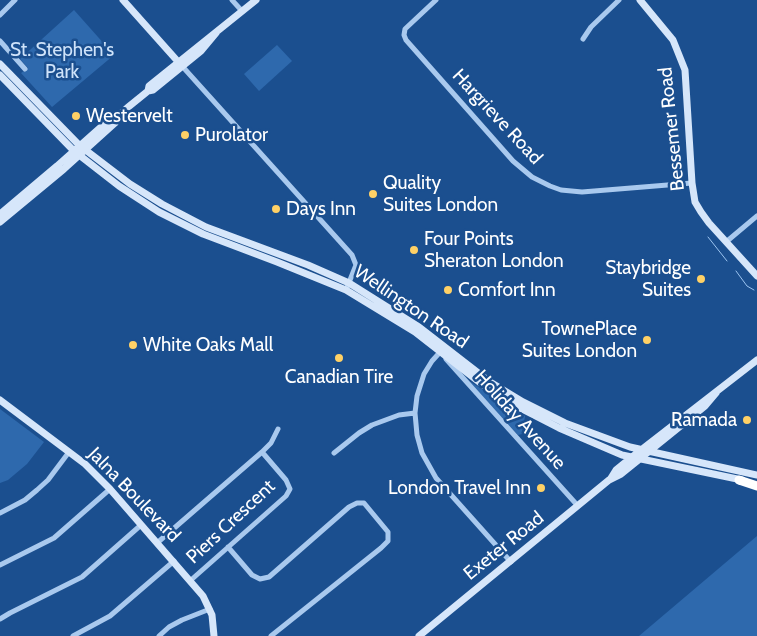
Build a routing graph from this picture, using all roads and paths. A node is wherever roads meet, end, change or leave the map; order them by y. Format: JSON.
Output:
{"nodes":[{"id":1,"x":122,"y":0,"type":"edge"},
{"id":2,"x":232,"y":0,"type":"edge"},
{"id":3,"x":256,"y":0,"type":"edge"},
{"id":4,"x":436,"y":0,"type":"edge"},
{"id":5,"x":620,"y":0,"type":"edge"},
{"id":6,"x":640,"y":0,"type":"edge"},
{"id":7,"x":13,"y":1,"type":"edge"},
{"id":8,"x":242,"y":11,"type":"junction"},
{"id":9,"x":0,"y":15,"type":"edge"},
{"id":10,"x":583,"y":39,"type":"dead end"},
{"id":11,"x":0,"y":40,"type":"edge"},
{"id":12,"x":0,"y":64,"type":"edge"},
{"id":13,"x":180,"y":64,"type":"junction"},
{"id":14,"x":26,"y":69,"type":"dead end"},
{"id":15,"x":0,"y":75,"type":"edge"},
{"id":16,"x":79,"y":150,"type":"junction"},
{"id":17,"x":692,"y":183,"type":"junction"},
{"id":18,"x":757,"y":216,"type":"edge"},
{"id":19,"x":0,"y":219,"type":"edge"},
{"id":20,"x":726,"y":242,"type":"junction"},
{"id":21,"x":757,"y":276,"type":"edge"},
{"id":22,"x":348,"y":286,"type":"junction"},
{"id":23,"x":442,"y":350,"type":"junction"},
{"id":24,"x":757,"y":360,"type":"edge"},
{"id":25,"x":0,"y":400,"type":"edge"},
{"id":26,"x":415,"y":413,"type":"junction"},
{"id":27,"x":278,"y":429,"type":"dead end"},
{"id":28,"x":69,"y":452,"type":"junction"},
{"id":29,"x":262,"y":452,"type":"junction"},
{"id":30,"x":334,"y":453,"type":"dead end"},
{"id":31,"x":640,"y":454,"type":"junction"},
{"id":32,"x":757,"y":475,"type":"edge"},
{"id":33,"x":739,"y":480,"type":"joint"},
{"id":34,"x":757,"y":485,"type":"edge"},
{"id":35,"x":110,"y":489,"type":"junction"},
{"id":36,"x":578,"y":506,"type":"junction"},
{"id":37,"x":0,"y":513,"type":"edge"},
{"id":38,"x":141,"y":525,"type":"junction"},
{"id":39,"x":157,"y":543,"type":"junction"},
{"id":40,"x":228,"y":547,"type":"junction"},
{"id":41,"x":174,"y":561,"type":"junction"},
{"id":42,"x":511,"y":562,"type":"junction"},
{"id":43,"x":0,"y":566,"type":"edge"},
{"id":44,"x":190,"y":580,"type":"junction"},
{"id":45,"x":210,"y":609,"type":"junction"},
{"id":46,"x":0,"y":619,"type":"edge"},
{"id":47,"x":74,"y":636,"type":"edge"},
{"id":48,"x":159,"y":636,"type":"edge"},
{"id":49,"x":214,"y":636,"type":"edge"},
{"id":50,"x":271,"y":636,"type":"edge"},
{"id":51,"x":419,"y":636,"type":"edge"}],
"edges":[{"from":1,"to":13,"type":"main road"},
{"from":2,"to":8,"type":"street"},
{"from":3,"to":8,"type":"main road"},
{"from":4,"to":17,"type":"street","name":"Hargrieve Road"},
{"from":5,"to":10,"type":"street"},
{"from":6,"to":17,"type":"main road","name":"Bessemer Road"},
{"from":7,"to":9,"type":"street"},
{"from":8,"to":13,"type":"main road"},
{"from":11,"to":14,"type":"street"},
{"from":12,"to":16,"type":"main road","name":"Wellington Road"},
{"from":13,"to":16,"type":"main road"},
{"from":13,"to":22,"type":"street"},
{"from":15,"to":16,"type":"main road","name":"Wellington Road"},
{"from":16,"to":19,"type":"main road"},
{"from":16,"to":22,"type":"main road","name":"Wellington Road"},
{"from":17,"to":20,"type":"main road","name":"Bessemer Road"},
{"from":18,"to":20,"type":"street"},
{"from":20,"to":21,"type":"main road","name":"Bessemer Road"},
{"from":22,"to":23,"type":"main road","name":"Wellington Road"},
{"from":23,"to":26,"type":"street"},
{"from":23,"to":31,"type":"main road","name":"Wellington Road"},
{"from":23,"to":31,"type":"main road","name":"Wellington Road"},
{"from":23,"to":36,"type":"street","name":"Holiday Avenue"},
{"from":24,"to":31,"type":"main road","name":"Exeter Road"},
{"from":25,"to":28,"type":"main road","name":"Jalna Boulevard"},
{"from":26,"to":30,"type":"street"},
{"from":26,"to":42,"type":"street"},
{"from":27,"to":29,"type":"street"},
{"from":28,"to":35,"type":"main road","name":"Jalna Boulevard"},
{"from":28,"to":37,"type":"street"},
{"from":29,"to":39,"type":"street","name":"Piers Crescent"},
{"from":29,"to":40,"type":"street","name":"Piers Crescent"},
{"from":31,"to":32,"type":"main road","name":"Wellington Road"},
{"from":31,"to":33,"type":"main road","name":"Wellington Road"},
{"from":31,"to":36,"type":"main road","name":"Exeter Road"},
{"from":33,"to":34,"type":"highway"},
{"from":35,"to":38,"type":"main road","name":"Jalna Boulevard"},
{"from":35,"to":43,"type":"street"},
{"from":36,"to":42,"type":"main road","name":"Exeter Road"},
{"from":38,"to":39,"type":"main road","name":"Jalna Boulevard"},
{"from":38,"to":46,"type":"street"},
{"from":39,"to":41,"type":"main road","name":"Jalna Boulevard"},
{"from":40,"to":44,"type":"street","name":"Piers Crescent"},
{"from":40,"to":50,"type":"street"},
{"from":41,"to":44,"type":"main road","name":"Jalna Boulevard"},
{"from":41,"to":47,"type":"street"},
{"from":42,"to":51,"type":"main road","name":"Exeter Road"},
{"from":44,"to":45,"type":"main road","name":"Jalna Boulevard"},
{"from":45,"to":48,"type":"street"},
{"from":45,"to":49,"type":"main road","name":"Jalna Boulevard"}]}
